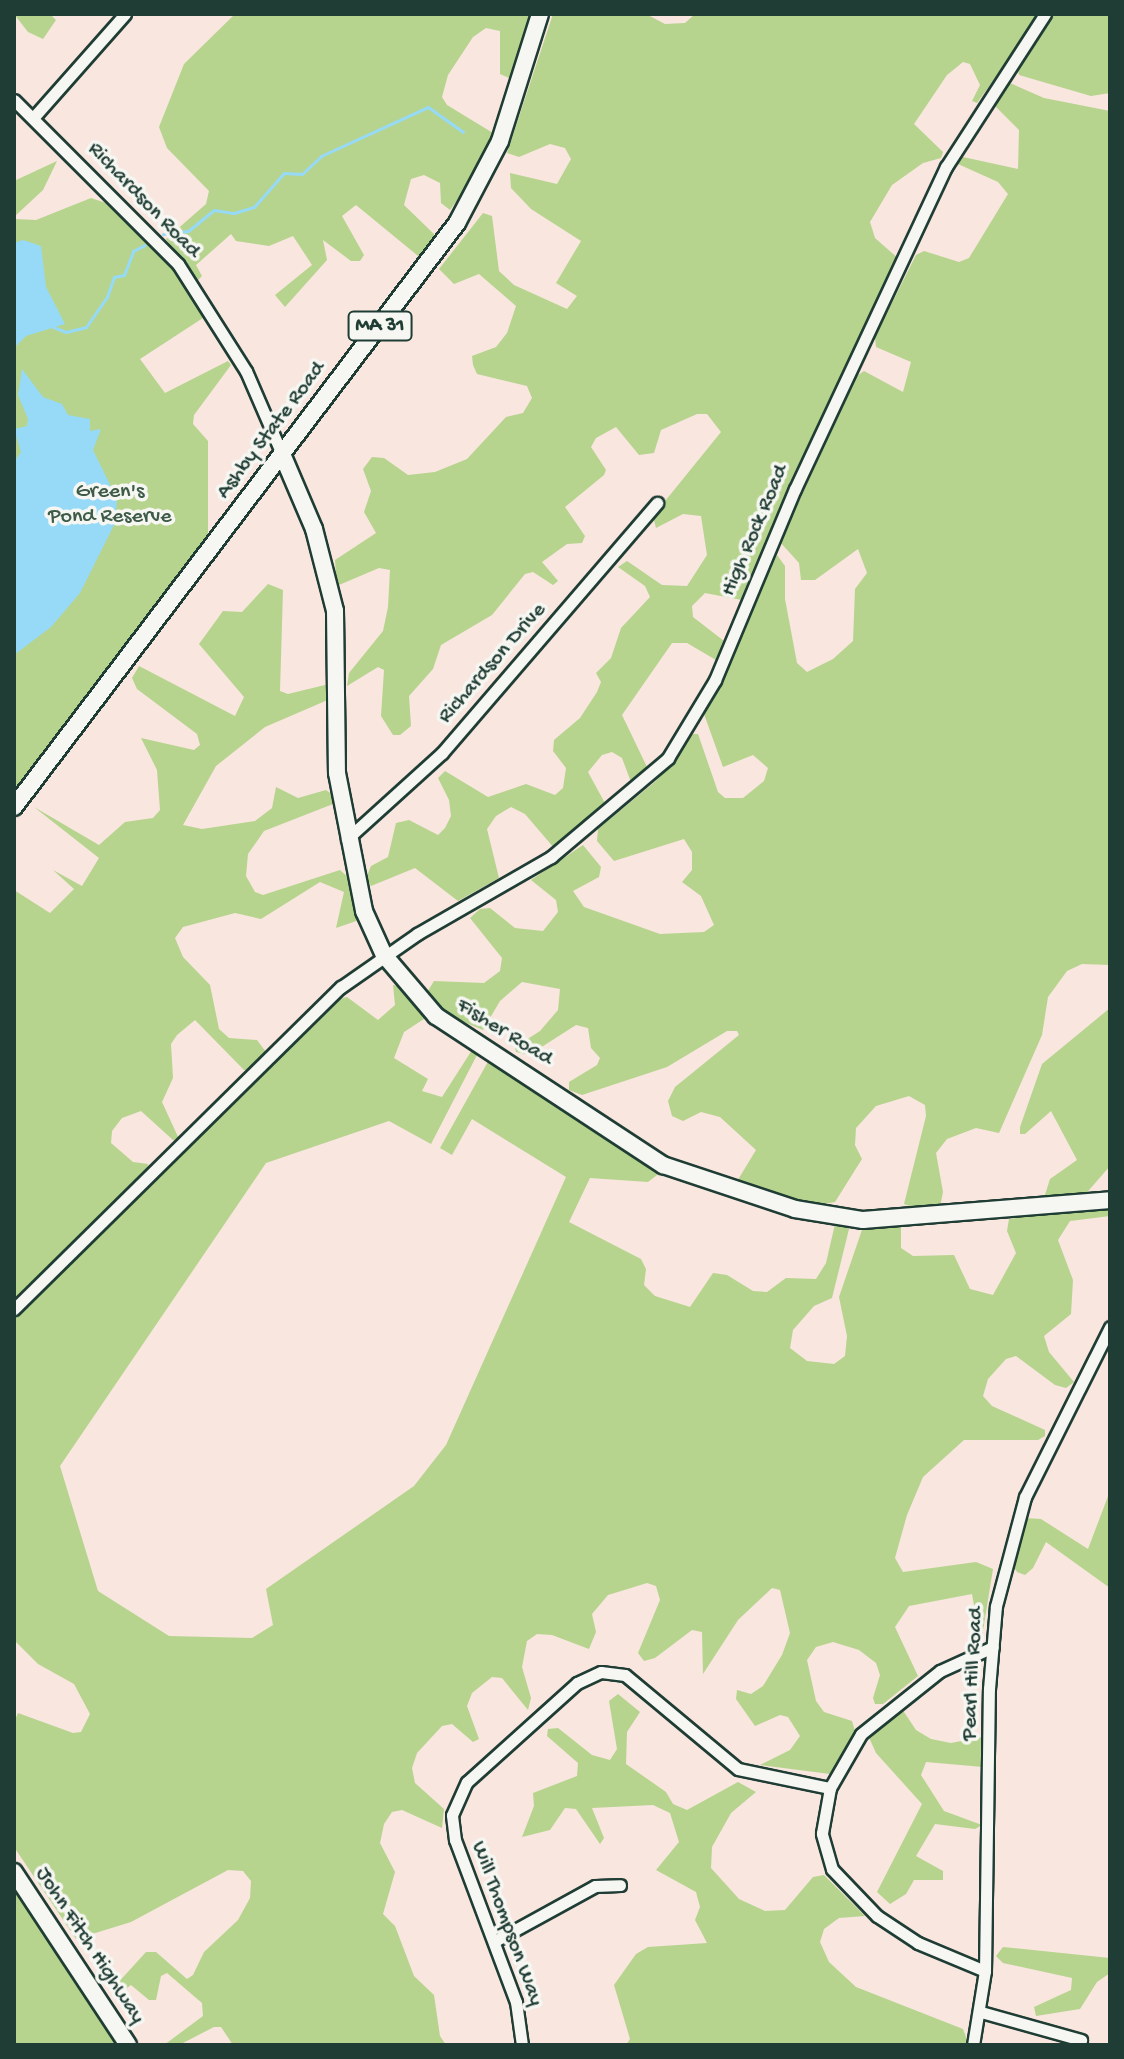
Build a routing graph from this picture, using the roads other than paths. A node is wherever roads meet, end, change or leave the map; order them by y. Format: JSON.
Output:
{"nodes":[{"id":1,"x":125,"y":14,"type":"edge"},
{"id":2,"x":540,"y":14,"type":"edge"},
{"id":3,"x":1045,"y":14,"type":"edge"},
{"id":4,"x":14,"y":100,"type":"edge"},
{"id":5,"x":33,"y":118,"type":"junction"},
{"id":6,"x":282,"y":454,"type":"junction"},
{"id":7,"x":657,"y":503,"type":"dead end"},
{"id":8,"x":14,"y":807,"type":"edge"},
{"id":9,"x":346,"y":840,"type":"junction"},
{"id":10,"x":384,"y":955,"type":"junction"},
{"id":11,"x":1110,"y":1200,"type":"edge"},
{"id":12,"x":14,"y":1309,"type":"edge"},
{"id":13,"x":1110,"y":1327,"type":"edge"},
{"id":14,"x":993,"y":1647,"type":"junction"},
{"id":15,"x":830,"y":1788,"type":"junction"},
{"id":16,"x":14,"y":1872,"type":"edge"},
{"id":17,"x":620,"y":1885,"type":"dead end"},
{"id":18,"x":495,"y":1941,"type":"junction"},
{"id":19,"x":985,"y":1971,"type":"junction"},
{"id":20,"x":981,"y":2012,"type":"junction"},
{"id":21,"x":1081,"y":2040,"type":"dead end"},
{"id":22,"x":128,"y":2045,"type":"edge"},
{"id":23,"x":522,"y":2045,"type":"edge"},
{"id":24,"x":973,"y":2045,"type":"edge"}],
"edges":[{"from":1,"to":5,"type":"street"},
{"from":2,"to":6,"type":"street","name":"Ashby State Road","number":"MA 31"},
{"from":3,"to":10,"type":"street","name":"High Rock Road"},
{"from":4,"to":5,"type":"street","name":"Richardson Road"},
{"from":5,"to":6,"type":"street","name":"Richardson Road"},
{"from":6,"to":8,"type":"street","name":"Ashby State Road","number":"MA 31"},
{"from":6,"to":9,"type":"street","name":"Richardson Road"},
{"from":7,"to":9,"type":"street","name":"Richardson Drive"},
{"from":9,"to":10,"type":"street","name":"Richardson Road"},
{"from":10,"to":11,"type":"street","name":"Fisher Road"},
{"from":10,"to":12,"type":"street"},
{"from":13,"to":14,"type":"street","name":"Pearl Hill Road"},
{"from":14,"to":15,"type":"street"},
{"from":14,"to":19,"type":"street","name":"Pearl Hill Road"},
{"from":15,"to":18,"type":"street","name":"Will Thompson Way"},
{"from":15,"to":19,"type":"street"},
{"from":16,"to":22,"type":"street","name":"John Fitch Highway"},
{"from":17,"to":18,"type":"street"},
{"from":18,"to":23,"type":"street","name":"Will Thompson Way"},
{"from":19,"to":20,"type":"street","name":"Pearl Hill Road"},
{"from":20,"to":21,"type":"street"},
{"from":20,"to":24,"type":"street","name":"Pearl Hill Road"}]}
